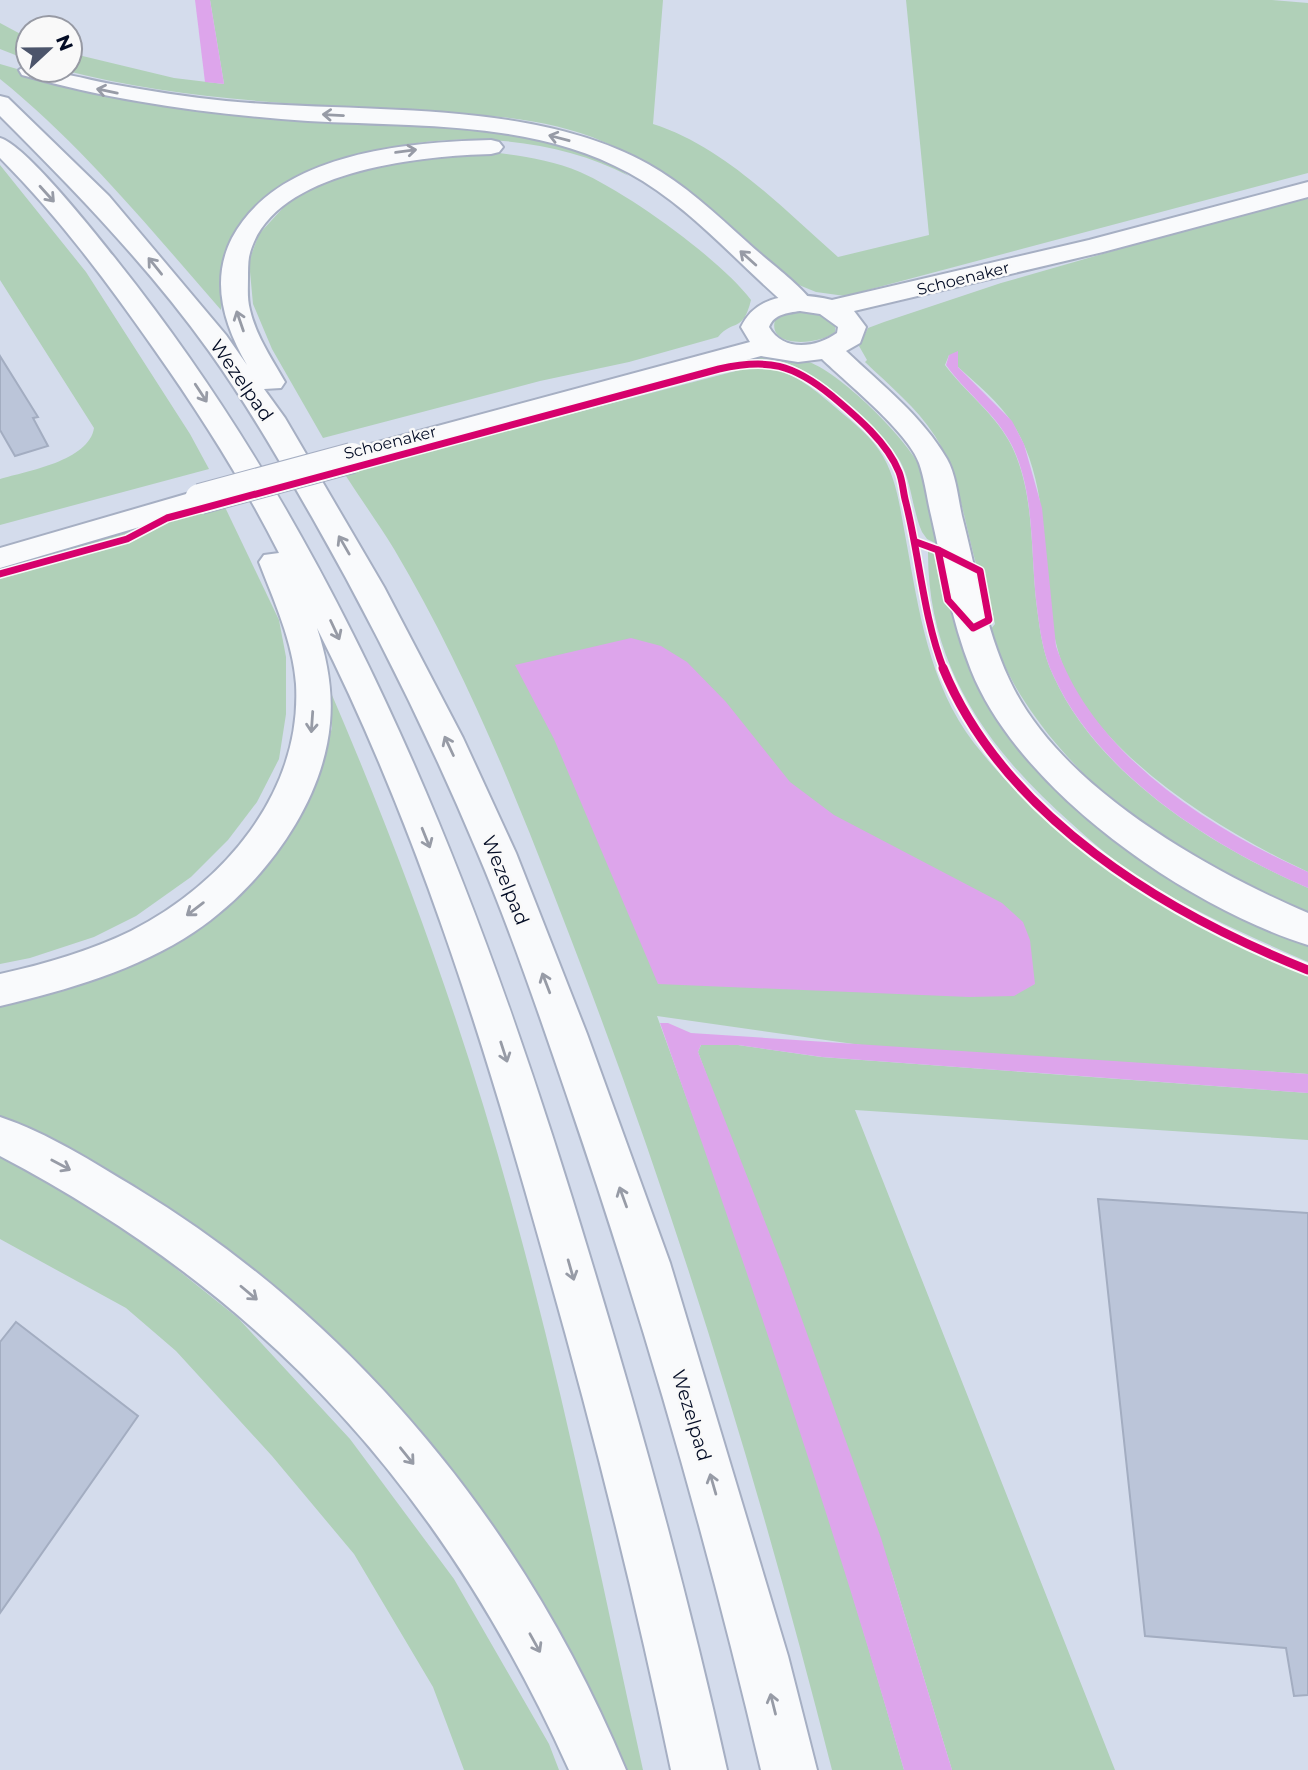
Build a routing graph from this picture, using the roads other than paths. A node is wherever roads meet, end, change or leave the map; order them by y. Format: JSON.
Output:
{"nodes":[{"id":1,"x":82,"y":84,"type":"edge"},
{"id":2,"x":0,"y":103,"type":"edge"},
{"id":3,"x":0,"y":145,"type":"edge"},
{"id":4,"x":1308,"y":189,"type":"edge"},
{"id":5,"x":800,"y":303,"type":"junction"},
{"id":6,"x":760,"y":320,"type":"junction"},
{"id":7,"x":838,"y":329,"type":"junction"},
{"id":8,"x":777,"y":349,"type":"junction"},
{"id":9,"x":270,"y":418,"type":"junction"},
{"id":10,"x":347,"y":451,"type":"junction"},
{"id":11,"x":198,"y":492,"type":"junction"},
{"id":12,"x":281,"y":526,"type":"junction"},
{"id":13,"x":0,"y":536,"type":"edge"},
{"id":14,"x":0,"y":558,"type":"edge"},
{"id":15,"x":1308,"y":930,"type":"edge"},
{"id":16,"x":0,"y":990,"type":"edge"},
{"id":17,"x":0,"y":1135,"type":"edge"},
{"id":18,"x":598,"y":1770,"type":"edge"},
{"id":19,"x":699,"y":1770,"type":"edge"},
{"id":20,"x":789,"y":1770,"type":"edge"}],
"edges":[{"from":5,"to":1,"type":"main road","one_way":true},
{"from":9,"to":2,"type":"main road","name":"Wezelpad","one_way":true},
{"from":3,"to":12,"type":"main road","name":"Wezelpad","one_way":true},
{"from":4,"to":7,"type":"main road","name":"Schoenaker"},
{"from":5,"to":6,"type":"main road","name":"Schoenaker"},
{"from":5,"to":7,"type":"main road"},
{"from":6,"to":8,"type":"main road"},
{"from":9,"to":6,"type":"main road","one_way":true},
{"from":6,"to":10,"type":"main road","name":"Schoenaker"},
{"from":7,"to":8,"type":"main road","name":"Schoenaker"},
{"from":7,"to":15,"type":"main road"},
{"from":8,"to":10,"type":"main road","name":"Schoenaker"},
{"from":20,"to":9,"type":"main road","name":"Wezelpad","one_way":true},
{"from":10,"to":11,"type":"main road","name":"Schoenaker","bridge":true},
{"from":11,"to":13,"type":"main road","name":"Schoenaker"},
{"from":11,"to":14,"type":"main road","name":"Schoenaker"},
{"from":12,"to":16,"type":"main road","one_way":true},
{"from":12,"to":19,"type":"main road","name":"Wezelpad","one_way":true},
{"from":17,"to":18,"type":"main road","one_way":true}]}
